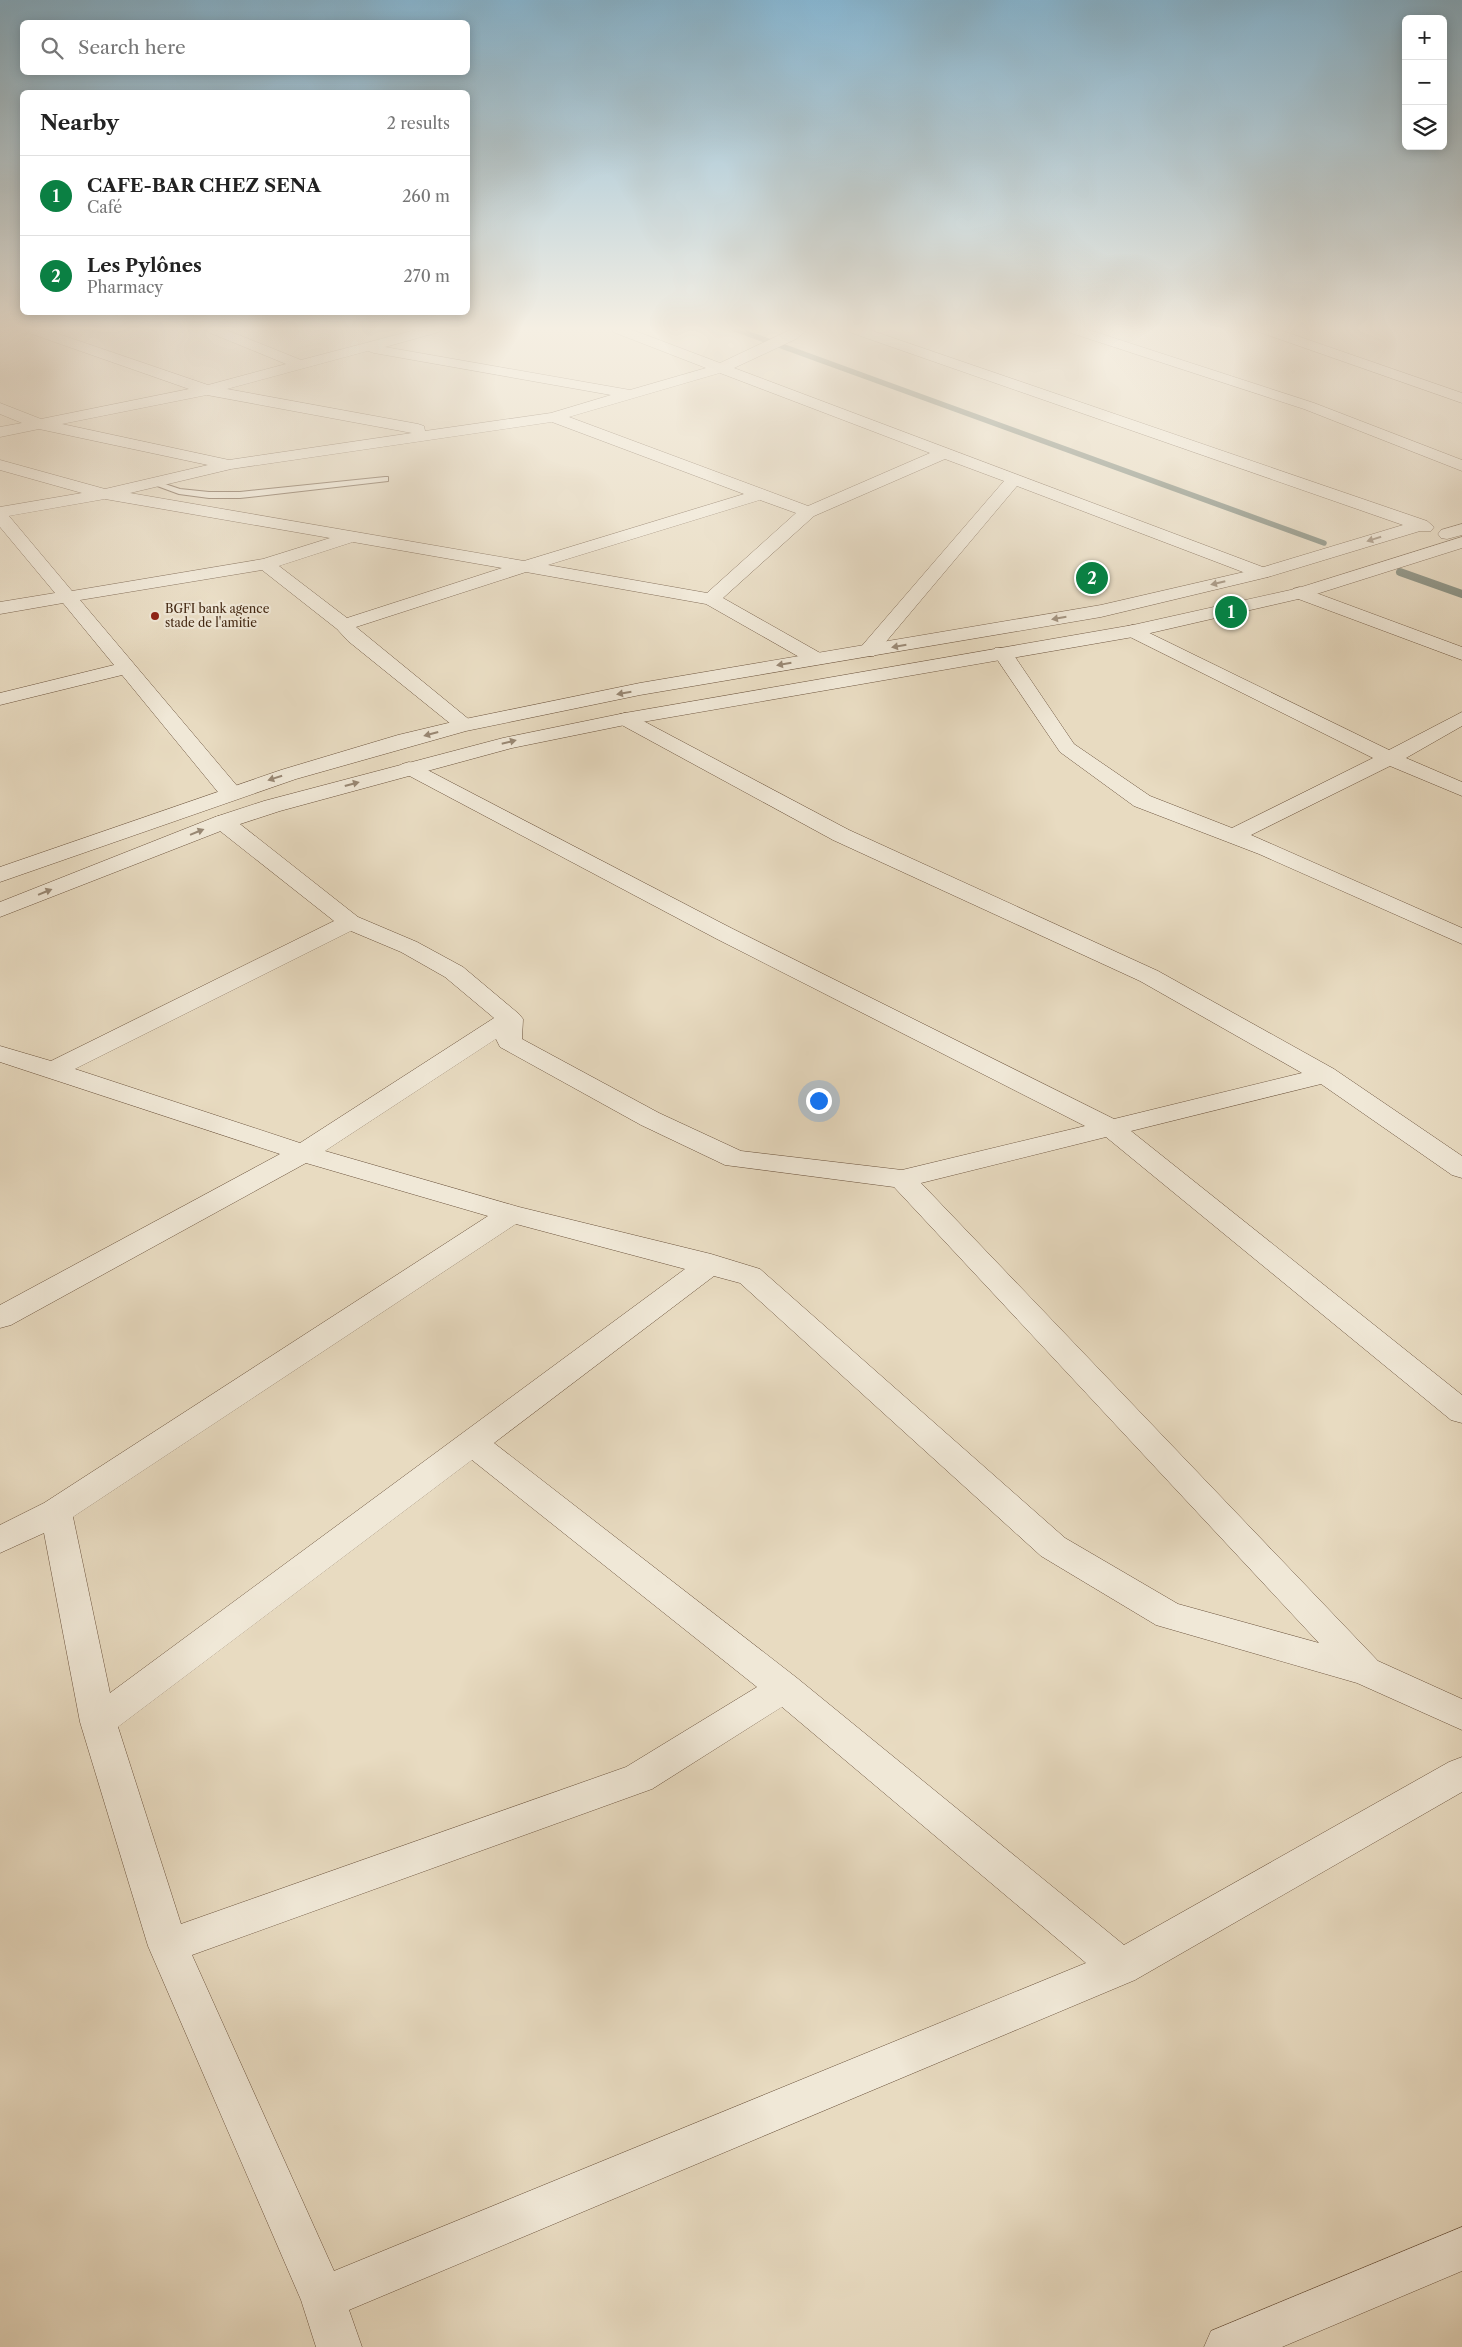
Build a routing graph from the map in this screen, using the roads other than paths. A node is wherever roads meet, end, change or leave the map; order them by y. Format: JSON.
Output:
{"nodes":[{"id":1,"x":109,"y":439,"type":"edge"},
{"id":2,"x":402,"y":439,"type":"edge"},
{"id":3,"x":611,"y":439,"type":"edge"},
{"id":4,"x":906,"y":439,"type":"edge"},
{"id":5,"x":1171,"y":439,"type":"edge"},
{"id":6,"x":1392,"y":439,"type":"edge"},
{"id":7,"x":944,"y":453,"type":"junction"},
{"id":8,"x":231,"y":464,"type":"junction"},
{"id":9,"x":0,"y":465,"type":"edge"},
{"id":10,"x":1462,"y":466,"type":"edge"},
{"id":11,"x":386,"y":479,"type":"dead end"},
{"id":12,"x":1014,"y":479,"type":"junction"},
{"id":13,"x":153,"y":483,"type":"junction"},
{"id":14,"x":105,"y":494,"type":"junction"},
{"id":15,"x":761,"y":494,"type":"junction"},
{"id":16,"x":808,"y":512,"type":"junction"},
{"id":17,"x":0,"y":514,"type":"edge"},
{"id":18,"x":1421,"y":525,"type":"junction"},
{"id":19,"x":1458,"y":536,"type":"edge"},
{"id":20,"x":352,"y":537,"type":"junction"},
{"id":21,"x":266,"y":564,"type":"junction"},
{"id":22,"x":527,"y":566,"type":"junction"},
{"id":23,"x":1262,"y":573,"type":"junction"},
{"id":24,"x":1300,"y":592,"type":"junction"},
{"id":25,"x":66,"y":595,"type":"junction"},
{"id":26,"x":712,"y":599,"type":"junction"},
{"id":27,"x":0,"y":608,"type":"edge"},
{"id":28,"x":344,"y":625,"type":"junction"},
{"id":29,"x":1133,"y":631,"type":"junction"},
{"id":30,"x":867,"y":652,"type":"junction"},
{"id":31,"x":1002,"y":652,"type":"junction"},
{"id":32,"x":1462,"y":654,"type":"edge"},
{"id":33,"x":815,"y":658,"type":"junction"},
{"id":34,"x":127,"y":668,"type":"junction"},
{"id":35,"x":0,"y":699,"type":"edge"},
{"id":36,"x":1462,"y":718,"type":"edge"},
{"id":37,"x":625,"y":719,"type":"junction"},
{"id":38,"x":464,"y":725,"type":"junction"},
{"id":39,"x":1390,"y":758,"type":"junction"},
{"id":40,"x":409,"y":768,"type":"junction"},
{"id":41,"x":1462,"y":790,"type":"edge"},
{"id":42,"x":230,"y":792,"type":"junction"},
{"id":43,"x":223,"y":822,"type":"junction"},
{"id":44,"x":1232,"y":836,"type":"junction"},
{"id":45,"x":0,"y":874,"type":"edge"},
{"id":46,"x":0,"y":910,"type":"edge"},
{"id":47,"x":350,"y":922,"type":"junction"},
{"id":48,"x":1462,"y":937,"type":"edge"},
{"id":49,"x":510,"y":1018,"type":"junction"},
{"id":50,"x":0,"y":1054,"type":"edge"},
{"id":51,"x":53,"y":1070,"type":"junction"},
{"id":52,"x":1326,"y":1075,"type":"junction"},
{"id":53,"x":1111,"y":1128,"type":"junction"},
{"id":54,"x":303,"y":1154,"type":"junction"},
{"id":55,"x":1462,"y":1169,"type":"edge"},
{"id":56,"x":902,"y":1179,"type":"junction"},
{"id":57,"x":512,"y":1214,"type":"junction"},
{"id":58,"x":711,"y":1264,"type":"junction"},
{"id":59,"x":4,"y":1312,"type":"edge"},
{"id":60,"x":1462,"y":1412,"type":"edge"},
{"id":61,"x":472,"y":1443,"type":"junction"},
{"id":62,"x":56,"y":1512,"type":"junction"},
{"id":63,"x":0,"y":1540,"type":"edge"},
{"id":64,"x":1366,"y":1671,"type":"junction"},
{"id":65,"x":784,"y":1688,"type":"junction"},
{"id":66,"x":1462,"y":1715,"type":"edge"},
{"id":67,"x":98,"y":1722,"type":"junction"},
{"id":68,"x":1462,"y":1773,"type":"edge"},
{"id":69,"x":168,"y":1946,"type":"junction"},
{"id":70,"x":1121,"y":1967,"type":"junction"},
{"id":71,"x":1462,"y":2249,"type":"edge"},
{"id":72,"x":323,"y":2298,"type":"junction"},
{"id":73,"x":339,"y":2347,"type":"edge"},
{"id":74,"x":1226,"y":2347,"type":"edge"}],
"edges":[{"from":1,"to":8,"type":"street"},
{"from":2,"to":8,"type":"street"},
{"from":3,"to":15,"type":"street"},
{"from":4,"to":7,"type":"street"},
{"from":5,"to":18,"type":"street"},
{"from":6,"to":10,"type":"street"},
{"from":7,"to":12,"type":"street"},
{"from":7,"to":16,"type":"street"},
{"from":8,"to":13,"type":"street"},
{"from":9,"to":14,"type":"street"},
{"from":11,"to":13,"type":"lane"},
{"from":12,"to":23,"type":"street"},
{"from":12,"to":30,"type":"street"},
{"from":13,"to":14,"type":"street"},
{"from":14,"to":17,"type":"street"},
{"from":14,"to":20,"type":"street"},
{"from":15,"to":16,"type":"street"},
{"from":15,"to":22,"type":"street"},
{"from":16,"to":26,"type":"street"},
{"from":17,"to":25,"type":"street"},
{"from":18,"to":19,"type":"street"},
{"from":18,"to":23,"type":"street","one_way":true},
{"from":19,"to":24,"type":"street"},
{"from":20,"to":21,"type":"street"},
{"from":20,"to":22,"type":"street"},
{"from":21,"to":25,"type":"street"},
{"from":21,"to":28,"type":"street"},
{"from":22,"to":26,"type":"street"},
{"from":22,"to":28,"type":"street"},
{"from":23,"to":30,"type":"street","one_way":true},
{"from":24,"to":29,"type":"street"},
{"from":24,"to":32,"type":"street"},
{"from":25,"to":27,"type":"street"},
{"from":25,"to":34,"type":"street"},
{"from":26,"to":33,"type":"street"},
{"from":28,"to":38,"type":"street"},
{"from":29,"to":31,"type":"street"},
{"from":29,"to":39,"type":"street"},
{"from":30,"to":33,"type":"street"},
{"from":31,"to":37,"type":"street"},
{"from":31,"to":44,"type":"street"},
{"from":33,"to":38,"type":"street","one_way":true},
{"from":34,"to":35,"type":"street"},
{"from":34,"to":42,"type":"street"},
{"from":36,"to":39,"type":"street"},
{"from":40,"to":37,"type":"street","one_way":true},
{"from":37,"to":52,"type":"street"},
{"from":38,"to":42,"type":"street","one_way":true},
{"from":39,"to":41,"type":"street"},
{"from":39,"to":44,"type":"street"},
{"from":43,"to":40,"type":"street","one_way":true},
{"from":40,"to":53,"type":"street"},
{"from":42,"to":45,"type":"street"},
{"from":46,"to":43,"type":"street","one_way":true},
{"from":43,"to":47,"type":"street"},
{"from":44,"to":48,"type":"street"},
{"from":47,"to":49,"type":"street"},
{"from":47,"to":51,"type":"street"},
{"from":49,"to":54,"type":"street"},
{"from":49,"to":56,"type":"street"},
{"from":50,"to":51,"type":"street"},
{"from":51,"to":54,"type":"street"},
{"from":52,"to":53,"type":"street"},
{"from":52,"to":55,"type":"street"},
{"from":53,"to":56,"type":"street"},
{"from":53,"to":60,"type":"street"},
{"from":54,"to":57,"type":"street"},
{"from":54,"to":59,"type":"street"},
{"from":56,"to":64,"type":"street"},
{"from":57,"to":58,"type":"street"},
{"from":57,"to":62,"type":"street"},
{"from":58,"to":61,"type":"street"},
{"from":58,"to":64,"type":"street"},
{"from":61,"to":65,"type":"street"},
{"from":61,"to":67,"type":"street"},
{"from":62,"to":63,"type":"street"},
{"from":62,"to":67,"type":"street"},
{"from":64,"to":66,"type":"street"},
{"from":65,"to":69,"type":"street"},
{"from":65,"to":70,"type":"street"},
{"from":67,"to":69,"type":"street"},
{"from":68,"to":70,"type":"street"},
{"from":69,"to":72,"type":"street"},
{"from":70,"to":72,"type":"street"},
{"from":71,"to":74,"type":"street"},
{"from":72,"to":73,"type":"street"}]}
